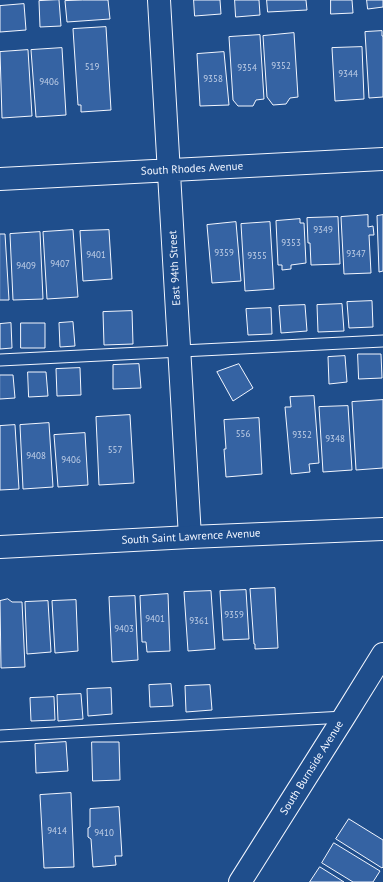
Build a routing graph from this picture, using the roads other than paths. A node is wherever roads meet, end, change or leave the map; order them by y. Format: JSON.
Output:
{"nodes":[{"id":1,"x":159,"y":0,"type":"edge"},
{"id":2,"x":383,"y":159,"type":"edge"},
{"id":3,"x":169,"y":170,"type":"junction"},
{"id":4,"x":0,"y":179,"type":"edge"},
{"id":5,"x":383,"y":341,"type":"edge"},
{"id":6,"x":180,"y":350,"type":"junction"},
{"id":7,"x":0,"y":360,"type":"edge"},
{"id":8,"x":383,"y":529,"type":"edge"},
{"id":9,"x":190,"y":537,"type":"junction"},
{"id":10,"x":0,"y":547,"type":"edge"},
{"id":11,"x":383,"y":654,"type":"edge"},
{"id":12,"x":344,"y":717,"type":"junction"},
{"id":13,"x":0,"y":736,"type":"edge"},
{"id":14,"x":240,"y":882,"type":"edge"}],
"edges":[{"from":1,"to":3,"type":"street","name":"East 94th Street"},
{"from":2,"to":3,"type":"street","name":"South Rhodes Avenue"},
{"from":3,"to":4,"type":"street","name":"South Rhodes Avenue"},
{"from":3,"to":6,"type":"street","name":"East 94th Street"},
{"from":5,"to":6,"type":"lane"},
{"from":6,"to":7,"type":"lane"},
{"from":6,"to":9,"type":"street","name":"East 94th Street"},
{"from":8,"to":9,"type":"street","name":"South Saint Lawrence Avenue"},
{"from":9,"to":10,"type":"street","name":"South Saint Lawrence Avenue"},
{"from":11,"to":12,"type":"street","name":"South Burnside Avenue"},
{"from":12,"to":13,"type":"lane"},
{"from":12,"to":14,"type":"street","name":"South Burnside Avenue"}]}
